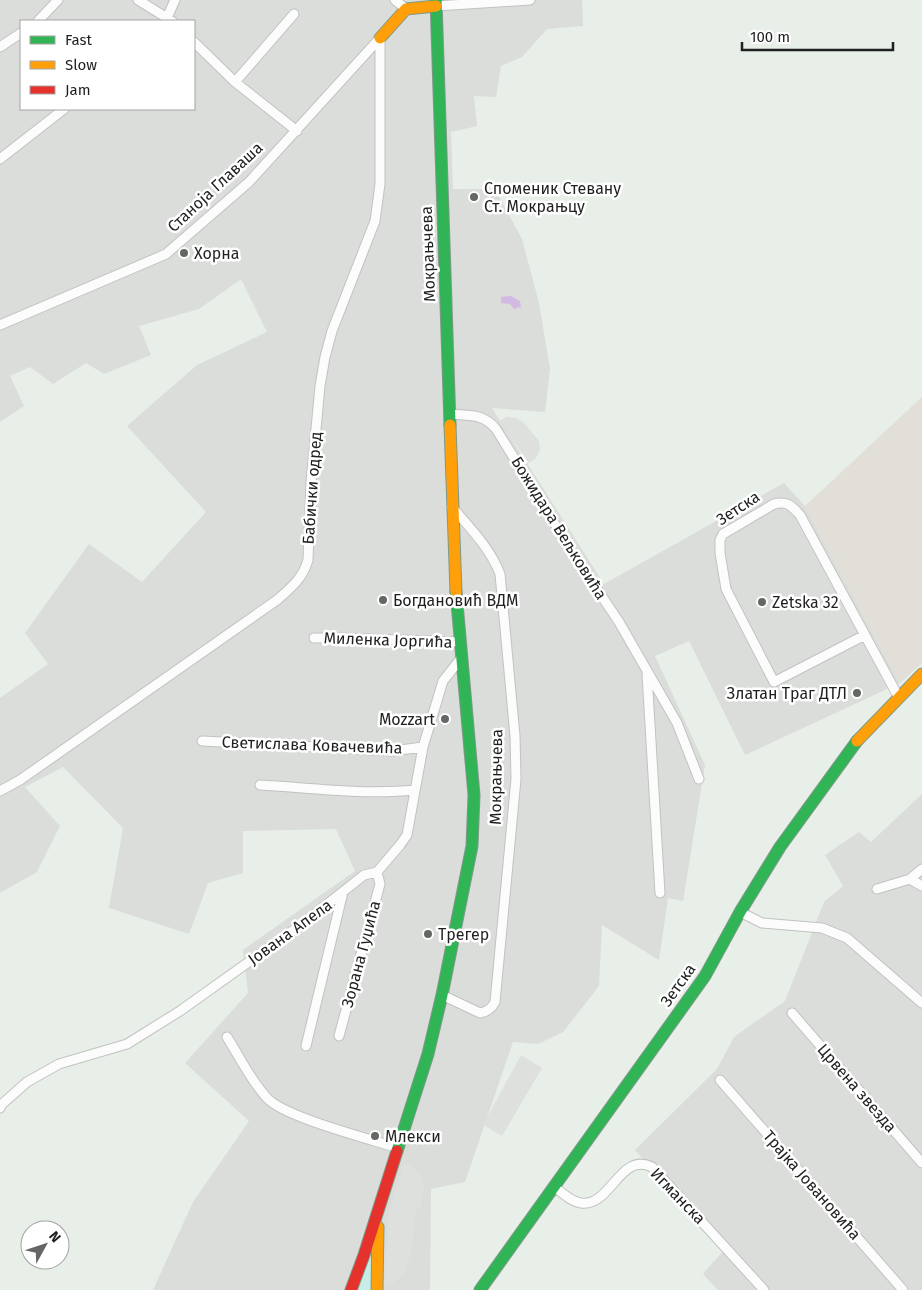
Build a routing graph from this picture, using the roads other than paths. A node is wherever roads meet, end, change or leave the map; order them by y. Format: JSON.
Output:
{"nodes":[{"id":1,"x":58,"y":0,"type":"edge"},
{"id":2,"x":138,"y":0,"type":"edge"},
{"id":3,"x":175,"y":0,"type":"edge"},
{"id":4,"x":395,"y":0,"type":"edge"},
{"id":5,"x":530,"y":0,"type":"edge"},
{"id":6,"x":476,"y":2,"type":"edge"},
{"id":7,"x":436,"y":3,"type":"edge"},
{"id":8,"x":406,"y":9,"type":"junction"},
{"id":9,"x":294,"y":14,"type":"dead end"},
{"id":10,"x":39,"y":20,"type":"edge"},
{"id":11,"x":168,"y":20,"type":"edge"},
{"id":12,"x":20,"y":34,"type":"edge"},
{"id":13,"x":380,"y":38,"type":"junction"},
{"id":14,"x":195,"y":43,"type":"edge"},
{"id":15,"x":0,"y":47,"type":"edge"},
{"id":16,"x":235,"y":82,"type":"junction"},
{"id":17,"x":63,"y":110,"type":"edge"},
{"id":18,"x":296,"y":131,"type":"junction"},
{"id":19,"x":0,"y":160,"type":"edge"},
{"id":20,"x":0,"y":325,"type":"edge"},
{"id":21,"x":450,"y":414,"type":"junction"},
{"id":22,"x":452,"y":507,"type":"junction"},
{"id":23,"x":865,"y":635,"type":"junction"},
{"id":24,"x":314,"y":638,"type":"dead end"},
{"id":25,"x":461,"y":642,"type":"junction"},
{"id":26,"x":462,"y":656,"type":"junction"},
{"id":27,"x":647,"y":671,"type":"junction"},
{"id":28,"x":922,"y":674,"type":"edge"},
{"id":29,"x":898,"y":698,"type":"junction"},
{"id":30,"x":202,"y":741,"type":"dead end"},
{"id":31,"x":423,"y":747,"type":"junction"},
{"id":32,"x":699,"y":779,"type":"dead end"},
{"id":33,"x":260,"y":785,"type":"dead end"},
{"id":34,"x":415,"y":790,"type":"junction"},
{"id":35,"x":0,"y":791,"type":"edge"},
{"id":36,"x":922,"y":869,"type":"edge"},
{"id":37,"x":376,"y":872,"type":"junction"},
{"id":38,"x":910,"y":879,"type":"junction"},
{"id":39,"x":922,"y":886,"type":"edge"},
{"id":40,"x":877,"y":888,"type":"dead end"},
{"id":41,"x":343,"y":892,"type":"junction"},
{"id":42,"x":660,"y":893,"type":"dead end"},
{"id":43,"x":740,"y":912,"type":"junction"},
{"id":44,"x":442,"y":995,"type":"junction"},
{"id":45,"x":922,"y":1003,"type":"edge"},
{"id":46,"x":792,"y":1013,"type":"dead end"},
{"id":47,"x":339,"y":1036,"type":"dead end"},
{"id":48,"x":227,"y":1037,"type":"dead end"},
{"id":49,"x":306,"y":1046,"type":"dead end"},
{"id":50,"x":720,"y":1080,"type":"dead end"},
{"id":51,"x":0,"y":1108,"type":"edge"},
{"id":52,"x":398,"y":1148,"type":"junction"},
{"id":53,"x":922,"y":1164,"type":"edge"},
{"id":54,"x":554,"y":1187,"type":"junction"},
{"id":55,"x":378,"y":1212,"type":"junction"},
{"id":56,"x":351,"y":1290,"type":"edge"},
{"id":57,"x":377,"y":1290,"type":"edge"},
{"id":58,"x":480,"y":1290,"type":"edge"},
{"id":59,"x":764,"y":1290,"type":"edge"},
{"id":60,"x":903,"y":1290,"type":"edge"}],
"edges":[{"from":1,"to":10,"type":"street"},
{"from":2,"to":11,"type":"street"},
{"from":3,"to":11,"type":"street"},
{"from":4,"to":8,"type":"street"},
{"from":5,"to":6,"type":"street"},
{"from":6,"to":7,"type":"street"},
{"from":7,"to":8,"type":"street"},
{"from":7,"to":21,"type":"street","name":"Мокрањчева"},
{"from":8,"to":13,"type":"street","name":"Станоја Главаша"},
{"from":9,"to":16,"type":"street"},
{"from":12,"to":15,"type":"street"},
{"from":13,"to":18,"type":"street","name":"Станоја Главаша"},
{"from":13,"to":35,"type":"street","name":"Бабички одред"},
{"from":14,"to":16,"type":"street"},
{"from":16,"to":18,"type":"street"},
{"from":17,"to":19,"type":"street"},
{"from":18,"to":20,"type":"street","name":"Станоја Главаша"},
{"from":21,"to":22,"type":"street","name":"Мокрањчева"},
{"from":21,"to":27,"type":"street","name":"Божидара Вељковића"},
{"from":22,"to":25,"type":"street","name":"Мокрањчева"},
{"from":22,"to":44,"type":"street","name":"Мокрањчева"},
{"from":23,"to":23,"type":"street","name":"Зетска"},
{"from":23,"to":29,"type":"street","name":"Зетска"},
{"from":24,"to":25,"type":"street","name":"Миленка Јоргића"},
{"from":25,"to":26,"type":"street","name":"Мокрањчева"},
{"from":26,"to":31,"type":"street","name":"Јована Апела"},
{"from":26,"to":44,"type":"street","name":"Мокрањчева"},
{"from":27,"to":32,"type":"street","name":"Божидара Вељковића"},
{"from":27,"to":42,"type":"street","name":"Божидара Вељковића"},
{"from":28,"to":29,"type":"street","name":"Зетска"},
{"from":29,"to":43,"type":"street","name":"Зетска"},
{"from":30,"to":31,"type":"street","name":"Светислава Ковачевића"},
{"from":31,"to":34,"type":"street","name":"Јована Апела"},
{"from":33,"to":34,"type":"street"},
{"from":34,"to":37,"type":"street","name":"Јована Апела"},
{"from":36,"to":38,"type":"street"},
{"from":37,"to":41,"type":"street","name":"Јована Апела"},
{"from":37,"to":47,"type":"street","name":"Зорана Гуџића"},
{"from":38,"to":39,"type":"street"},
{"from":38,"to":40,"type":"street"},
{"from":41,"to":49,"type":"street"},
{"from":41,"to":51,"type":"street","name":"Јована Апела"},
{"from":43,"to":45,"type":"street"},
{"from":43,"to":54,"type":"street","name":"Зетска"},
{"from":44,"to":52,"type":"street","name":"Мокрањчева"},
{"from":46,"to":53,"type":"street","name":"Црвена звезда"},
{"from":48,"to":52,"type":"street"},
{"from":50,"to":60,"type":"street","name":"Трајка Јовановића"},
{"from":52,"to":55,"type":"street","name":"Мокрањчева"},
{"from":54,"to":58,"type":"street","name":"Зетска"},
{"from":54,"to":59,"type":"street","name":"Игманска"},
{"from":55,"to":56,"type":"street","name":"Мокрањчева"},
{"from":55,"to":57,"type":"street","name":"Мокрањчева"}]}
